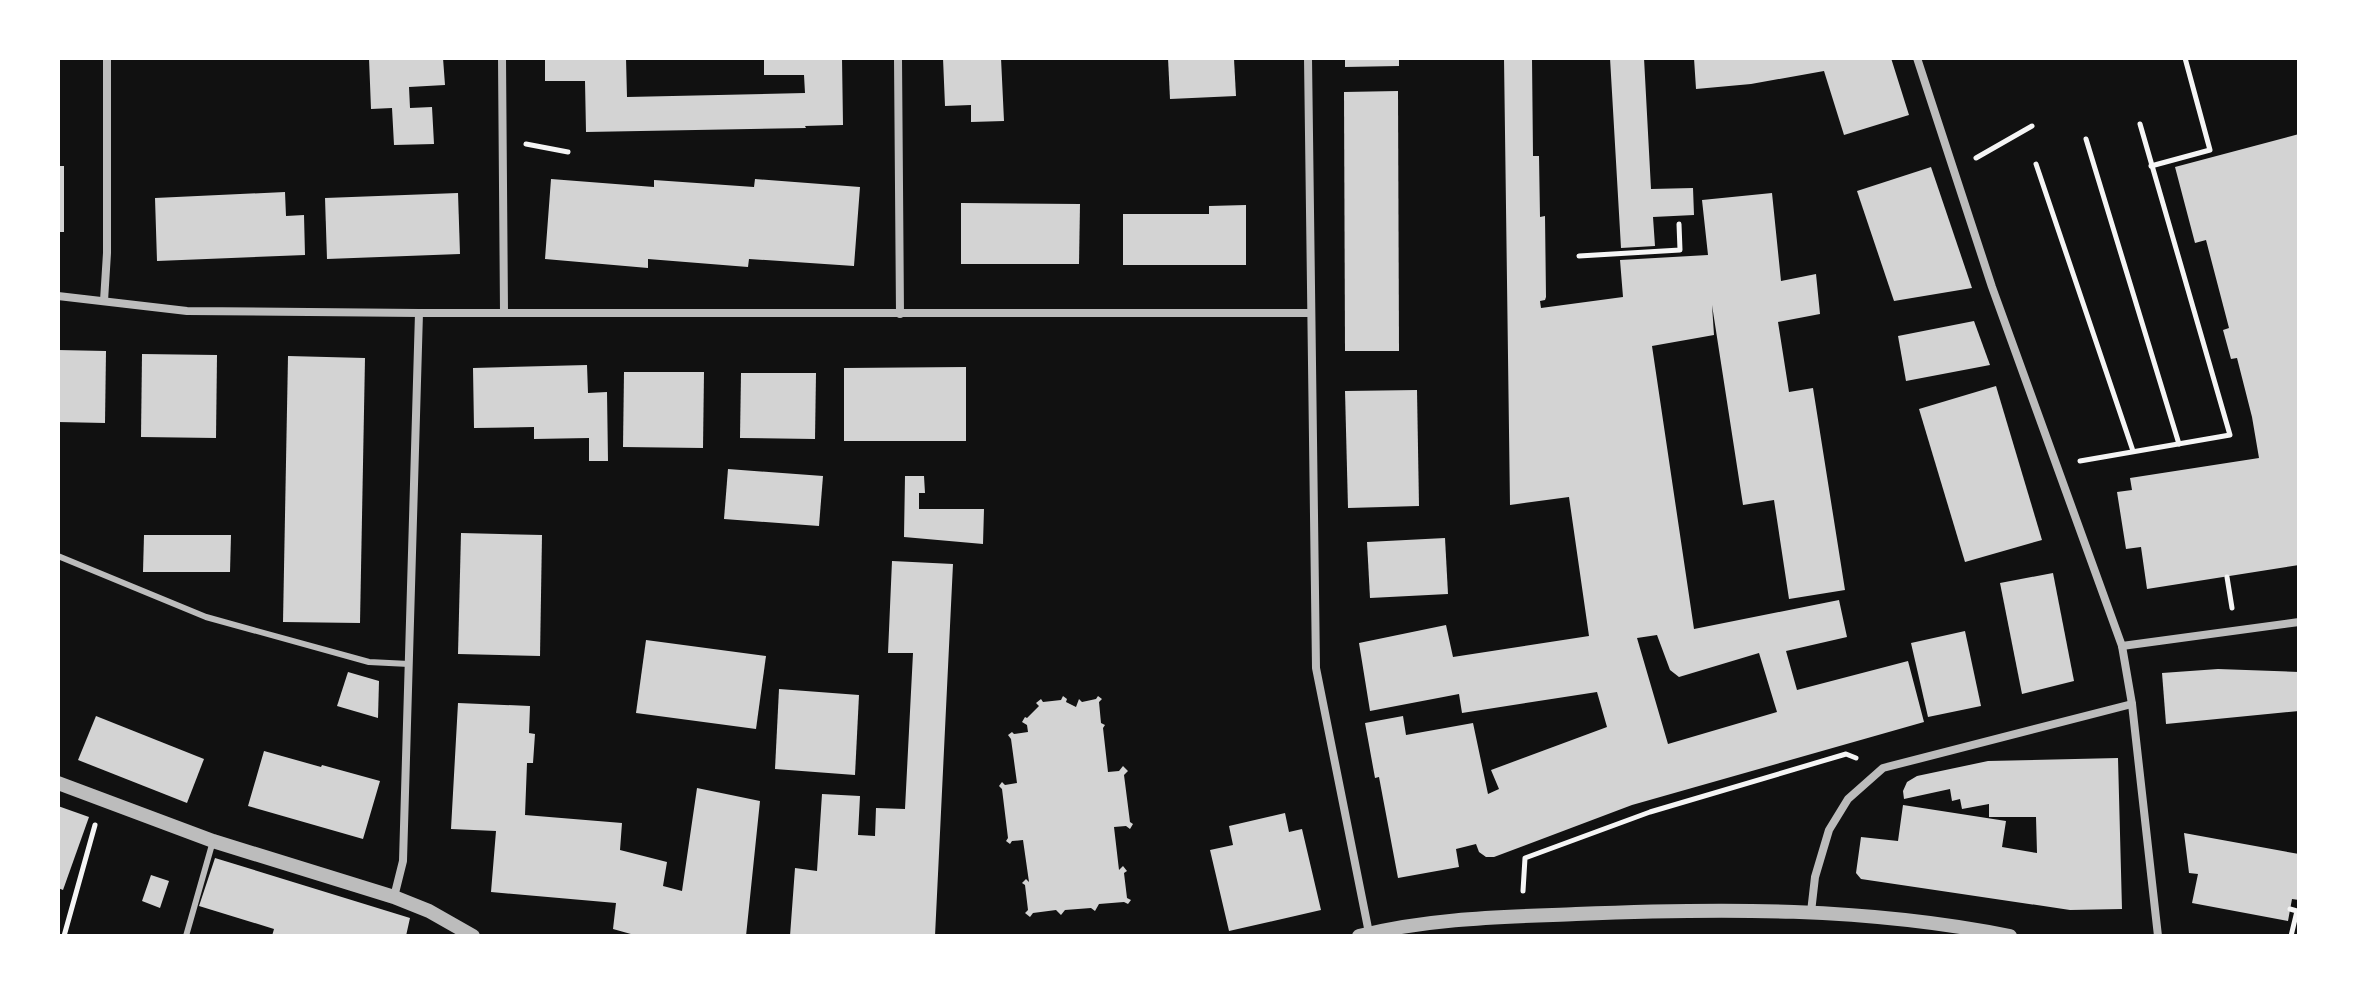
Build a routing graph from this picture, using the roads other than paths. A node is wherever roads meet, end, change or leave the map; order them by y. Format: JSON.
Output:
{"nodes":[{"id":1,"x":107,"y":58,"type":"edge"},
{"id":2,"x":502,"y":58,"type":"edge"},
{"id":3,"x":898,"y":58,"type":"edge"},
{"id":4,"x":1308,"y":58,"type":"edge"},
{"id":5,"x":1917,"y":58,"type":"edge"},
{"id":6,"x":58,"y":296,"type":"edge"},
{"id":7,"x":104,"y":301,"type":"junction"},
{"id":8,"x":504,"y":312,"type":"junction"},
{"id":9,"x":419,"y":313,"type":"junction"},
{"id":10,"x":1311,"y":313,"type":"junction"},
{"id":11,"x":900,"y":314,"type":"junction"},
{"id":12,"x":58,"y":556,"type":"edge"},
{"id":13,"x":2299,"y":622,"type":"edge"},
{"id":14,"x":2122,"y":646,"type":"junction"},
{"id":15,"x":409,"y":664,"type":"junction"},
{"id":16,"x":2132,"y":704,"type":"junction"},
{"id":17,"x":58,"y":783,"type":"edge"},
{"id":18,"x":213,"y":841,"type":"junction"},
{"id":19,"x":394,"y":897,"type":"junction"},
{"id":20,"x":1811,"y":912,"type":"junction"},
{"id":21,"x":455,"y":932,"type":"edge"},
{"id":22,"x":1364,"y":935,"type":"edge"},
{"id":23,"x":186,"y":936,"type":"edge"},
{"id":24,"x":473,"y":936,"type":"edge"},
{"id":25,"x":2010,"y":936,"type":"edge"},
{"id":26,"x":2158,"y":936,"type":"edge"}],
"edges":[{"from":1,"to":7,"type":"street"},
{"from":2,"to":8,"type":"street"},
{"from":3,"to":11,"type":"street"},
{"from":4,"to":10,"type":"street"},
{"from":5,"to":14,"type":"street"},
{"from":6,"to":7,"type":"street"},
{"from":7,"to":9,"type":"street"},
{"from":8,"to":9,"type":"street"},
{"from":8,"to":11,"type":"street"},
{"from":9,"to":15,"type":"street"},
{"from":10,"to":11,"type":"street"},
{"from":10,"to":22,"type":"street"},
{"from":12,"to":15,"type":"lane"},
{"from":13,"to":14,"type":"street"},
{"from":14,"to":16,"type":"street"},
{"from":15,"to":19,"type":"street"},
{"from":16,"to":20,"type":"street"},
{"from":16,"to":26,"type":"street"},
{"from":17,"to":18,"type":"street"},
{"from":18,"to":19,"type":"street"},
{"from":18,"to":23,"type":"lane"},
{"from":19,"to":21,"type":"street"},
{"from":20,"to":22,"type":"street"},
{"from":20,"to":25,"type":"street"},
{"from":21,"to":24,"type":"street"}]}
